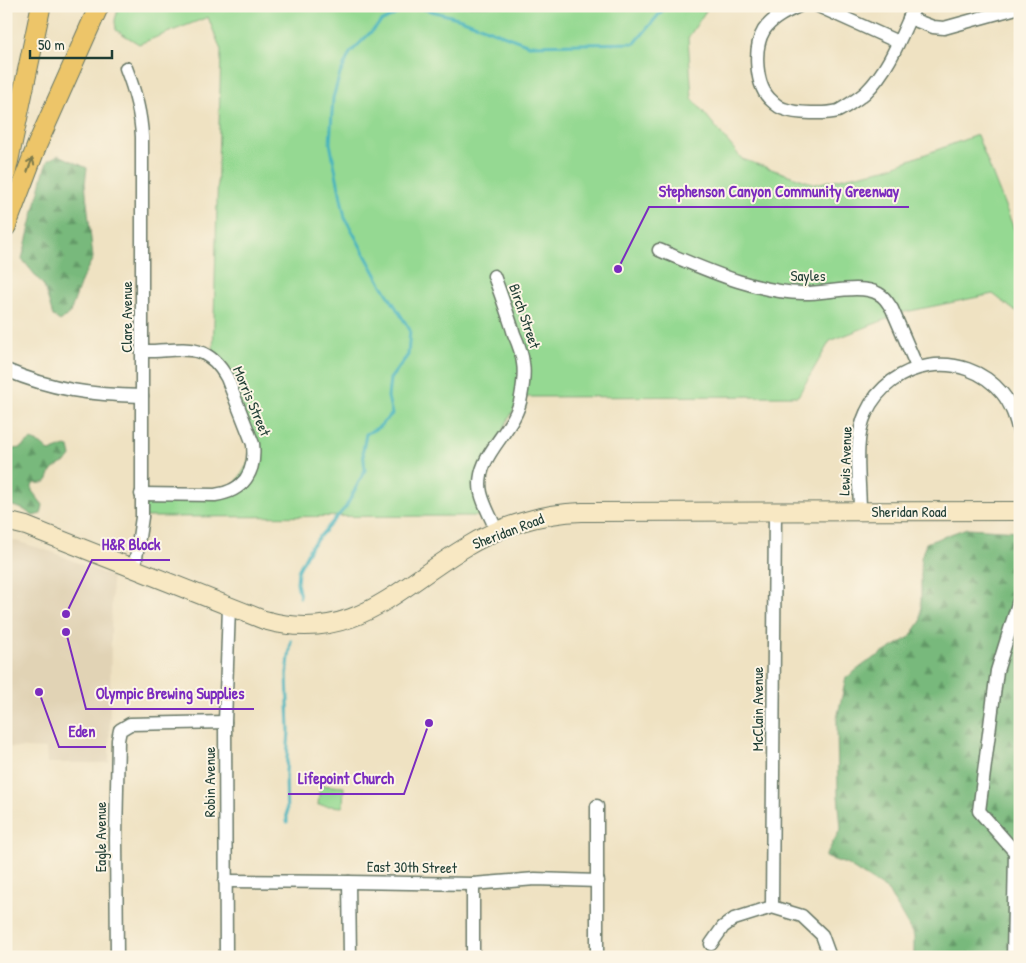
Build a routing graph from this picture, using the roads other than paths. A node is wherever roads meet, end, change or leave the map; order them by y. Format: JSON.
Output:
{"nodes":[{"id":1,"x":99,"y":6,"type":"edge"},
{"id":2,"x":798,"y":6,"type":"edge"},
{"id":3,"x":818,"y":6,"type":"edge"},
{"id":4,"x":1020,"y":7,"type":"edge"},
{"id":5,"x":39,"y":12,"type":"edge"},
{"id":6,"x":912,"y":12,"type":"edge"},
{"id":7,"x":898,"y":42,"type":"junction"},
{"id":8,"x":126,"y":68,"type":"dead end"},
{"id":9,"x":6,"y":173,"type":"edge"},
{"id":10,"x":6,"y":227,"type":"edge"},
{"id":11,"x":660,"y":250,"type":"dead end"},
{"id":12,"x":494,"y":276,"type":"dead end"},
{"id":13,"x":142,"y":351,"type":"junction"},
{"id":14,"x":917,"y":367,"type":"junction"},
{"id":15,"x":6,"y":370,"type":"edge"},
{"id":16,"x":142,"y":396,"type":"junction"},
{"id":17,"x":1020,"y":435,"type":"edge"},
{"id":18,"x":141,"y":494,"type":"junction"},
{"id":19,"x":860,"y":511,"type":"junction"},
{"id":20,"x":1020,"y":511,"type":"edge"},
{"id":21,"x":775,"y":512,"type":"junction"},
{"id":22,"x":6,"y":521,"type":"edge"},
{"id":23,"x":497,"y":532,"type":"junction"},
{"id":24,"x":133,"y":568,"type":"junction"},
{"id":25,"x":1020,"y":597,"type":"edge"},
{"id":26,"x":229,"y":607,"type":"junction"},
{"id":27,"x":225,"y":722,"type":"junction"},
{"id":28,"x":597,"y":806,"type":"dead end"},
{"id":29,"x":225,"y":881,"type":"junction"},
{"id":30,"x":598,"y":881,"type":"junction"},
{"id":31,"x":349,"y":882,"type":"junction"},
{"id":32,"x":473,"y":884,"type":"junction"},
{"id":33,"x":772,"y":907,"type":"junction"},
{"id":34,"x":711,"y":944,"type":"dead end"},
{"id":35,"x":117,"y":957,"type":"edge"},
{"id":36,"x":226,"y":957,"type":"edge"},
{"id":37,"x":350,"y":957,"type":"edge"},
{"id":38,"x":473,"y":957,"type":"edge"},
{"id":39,"x":598,"y":957,"type":"edge"},
{"id":40,"x":830,"y":957,"type":"edge"},
{"id":41,"x":1013,"y":957,"type":"edge"}],
"edges":[{"from":10,"to":1,"type":"main road","one_way":true},
{"from":2,"to":7,"type":"street"},
{"from":3,"to":7,"type":"street"},
{"from":4,"to":6,"type":"street"},
{"from":5,"to":9,"type":"main road"},
{"from":6,"to":7,"type":"street"},
{"from":8,"to":13,"type":"street","name":"Clare Avenue"},
{"from":11,"to":14,"type":"street","name":"Sayles"},
{"from":12,"to":23,"type":"street","name":"Birch Street"},
{"from":13,"to":16,"type":"street","name":"Clare Avenue"},
{"from":13,"to":18,"type":"street","name":"Morris Street"},
{"from":14,"to":17,"type":"street","name":"Lewis Avenue"},
{"from":14,"to":19,"type":"street","name":"Lewis Avenue"},
{"from":15,"to":16,"type":"street"},
{"from":16,"to":18,"type":"street","name":"Clare Avenue"},
{"from":18,"to":24,"type":"street","name":"Clare Avenue"},
{"from":19,"to":20,"type":"main road","name":"Sheridan Road"},
{"from":19,"to":21,"type":"main road","name":"Sheridan Road"},
{"from":21,"to":23,"type":"main road","name":"Sheridan Road"},
{"from":21,"to":33,"type":"street","name":"McClain Avenue"},
{"from":22,"to":24,"type":"main road","name":"Sheridan Road"},
{"from":23,"to":26,"type":"main road","name":"Sheridan Road"},
{"from":24,"to":26,"type":"main road","name":"Sheridan Road"},
{"from":25,"to":41,"type":"street"},
{"from":26,"to":27,"type":"street","name":"Robin Avenue"},
{"from":27,"to":29,"type":"street","name":"Robin Avenue"},
{"from":27,"to":35,"type":"street","name":"Eagle Avenue"},
{"from":28,"to":30,"type":"street"},
{"from":29,"to":31,"type":"street","name":"East 30th Street"},
{"from":29,"to":36,"type":"street","name":"Robin Avenue"},
{"from":30,"to":32,"type":"street","name":"East 30th Street"},
{"from":30,"to":39,"type":"street"},
{"from":31,"to":32,"type":"street","name":"East 30th Street"},
{"from":31,"to":37,"type":"street"},
{"from":32,"to":38,"type":"street"},
{"from":33,"to":34,"type":"street"},
{"from":33,"to":40,"type":"street"}]}
